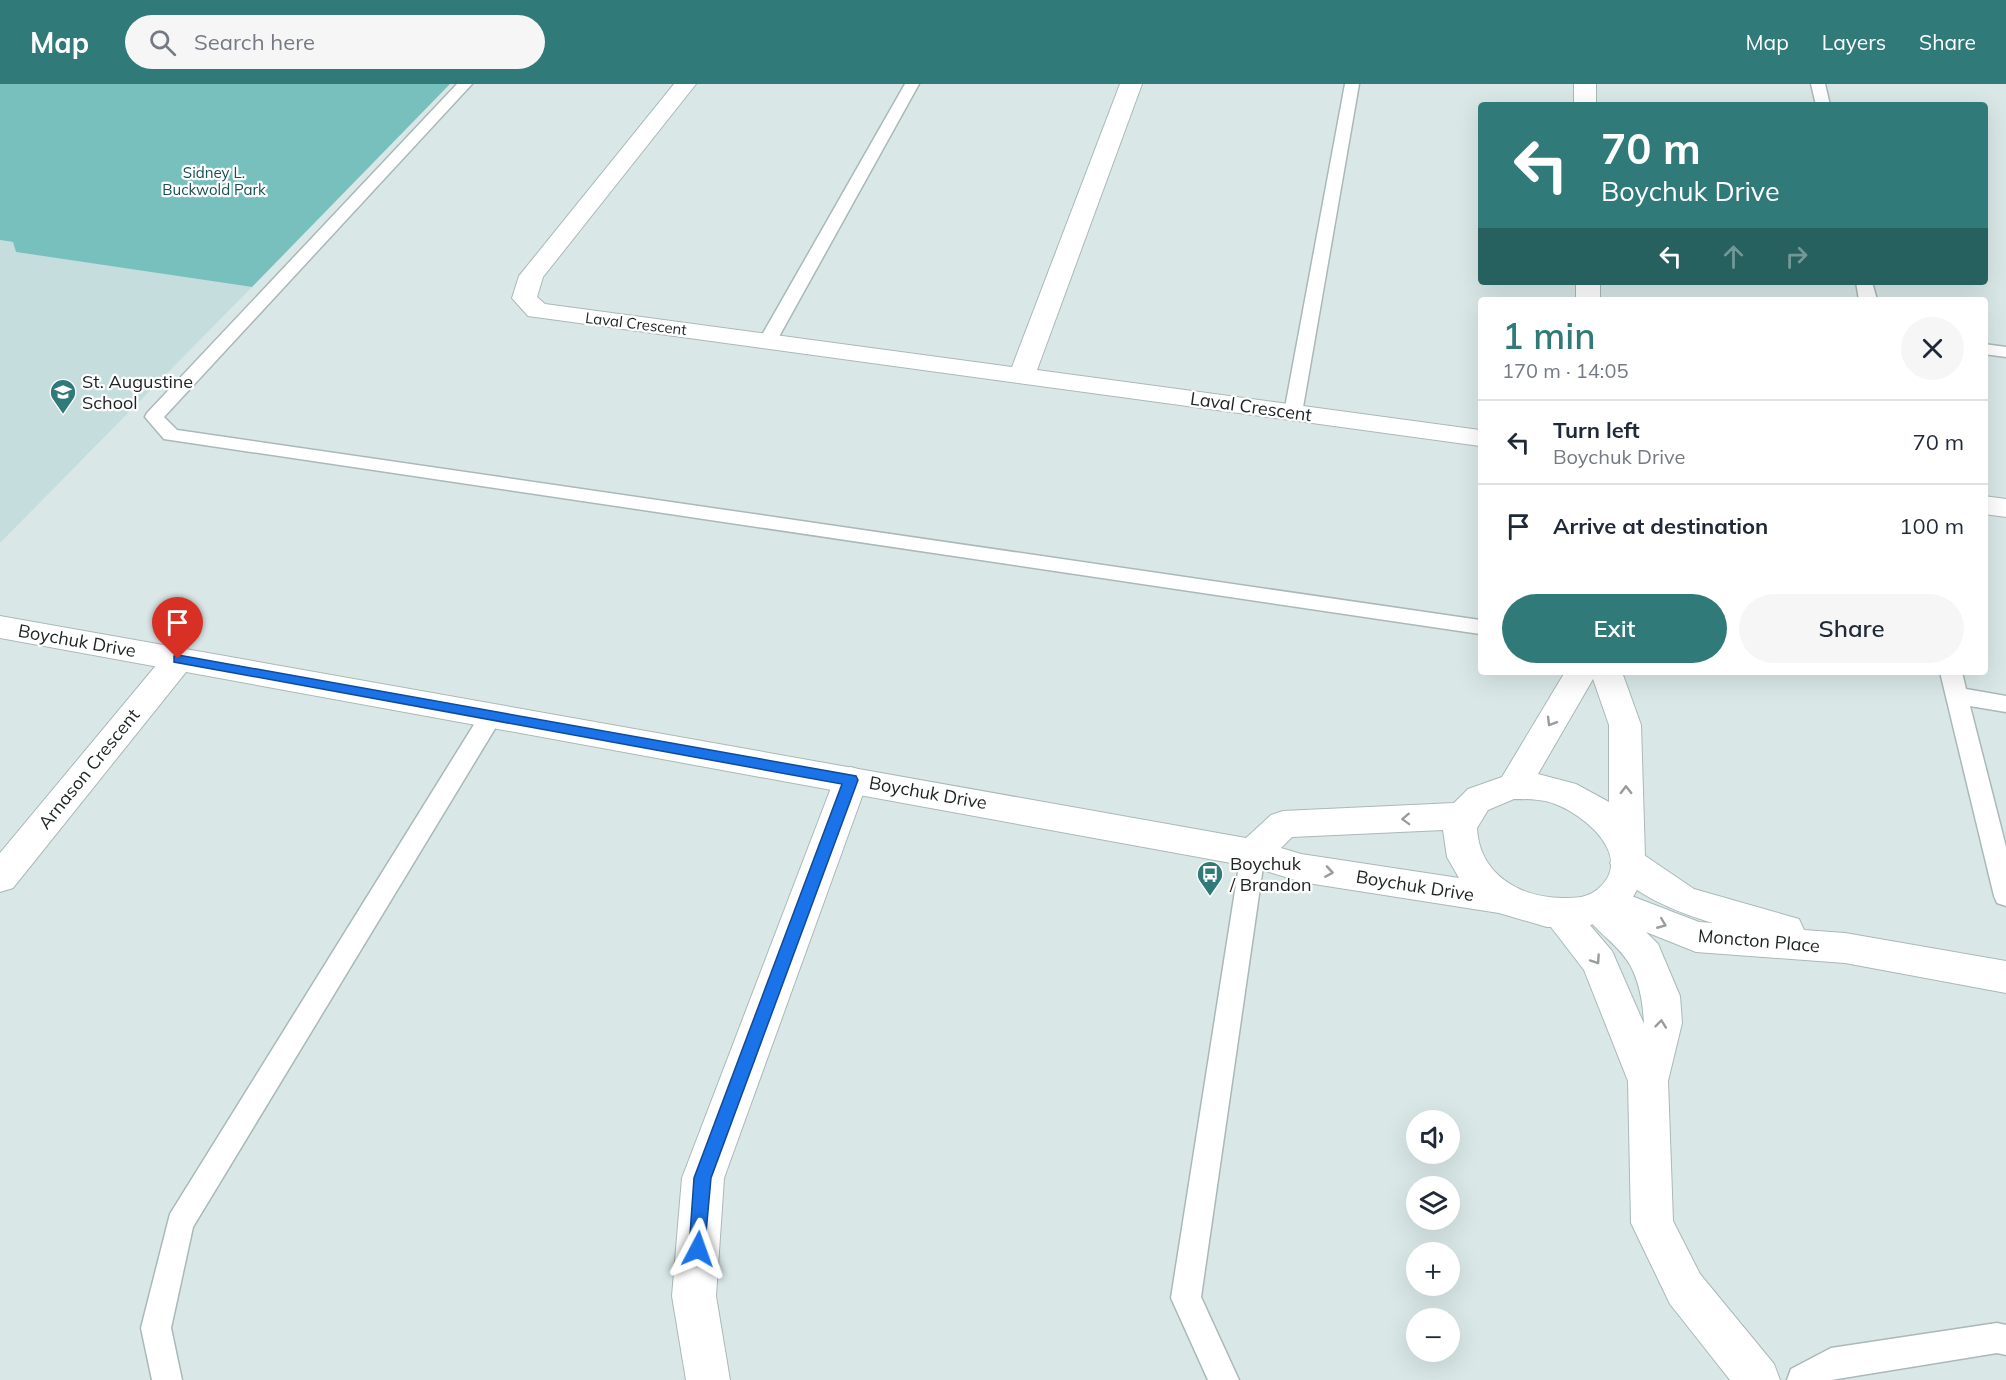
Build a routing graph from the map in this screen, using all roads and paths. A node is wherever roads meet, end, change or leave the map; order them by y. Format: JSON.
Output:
{"nodes":[{"id":1,"x":465,"y":84,"type":"edge"},
{"id":2,"x":685,"y":84,"type":"edge"},
{"id":3,"x":912,"y":84,"type":"edge"},
{"id":4,"x":1131,"y":84,"type":"edge"},
{"id":5,"x":1352,"y":84,"type":"edge"},
{"id":6,"x":1585,"y":84,"type":"edge"},
{"id":7,"x":1818,"y":84,"type":"edge"},
{"id":8,"x":1585,"y":102,"type":"edge"},
{"id":9,"x":1822,"y":102,"type":"edge"},
{"id":10,"x":767,"y":342,"type":"junction"},
{"id":11,"x":1988,"y":350,"type":"edge"},
{"id":12,"x":2006,"y":352,"type":"edge"},
{"id":13,"x":1022,"y":375,"type":"junction"},
{"id":14,"x":1293,"y":413,"type":"junction"},
{"id":15,"x":1478,"y":438,"type":"edge"},
{"id":16,"x":1988,"y":506,"type":"edge"},
{"id":17,"x":2006,"y":508,"type":"edge"},
{"id":18,"x":0,"y":627,"type":"edge"},
{"id":19,"x":1478,"y":627,"type":"edge"},
{"id":20,"x":178,"y":659,"type":"junction"},
{"id":21,"x":1579,"y":675,"type":"edge"},
{"id":22,"x":1607,"y":675,"type":"edge"},
{"id":23,"x":1952,"y":675,"type":"edge"},
{"id":24,"x":1958,"y":696,"type":"junction"},
{"id":25,"x":2006,"y":704,"type":"edge"},
{"id":26,"x":491,"y":716,"type":"junction"},
{"id":27,"x":851,"y":780,"type":"junction"},
{"id":28,"x":1514,"y":786,"type":"junction"},
{"id":29,"x":1464,"y":816,"type":"junction"},
{"id":30,"x":1253,"y":853,"type":"junction"},
{"id":31,"x":1628,"y":856,"type":"junction"},
{"id":32,"x":0,"y":878,"type":"edge"},
{"id":33,"x":2006,"y":896,"type":"edge"},
{"id":34,"x":1507,"y":900,"type":"junction"},
{"id":35,"x":1604,"y":905,"type":"junction"},
{"id":36,"x":1559,"y":914,"type":"junction"},
{"id":37,"x":1845,"y":948,"type":"junction"},
{"id":38,"x":2006,"y":977,"type":"edge"},
{"id":39,"x":1648,"y":1081,"type":"junction"},
{"id":40,"x":2006,"y":1340,"type":"edge"},
{"id":41,"x":167,"y":1380,"type":"edge"},
{"id":42,"x":708,"y":1380,"type":"edge"},
{"id":43,"x":1224,"y":1380,"type":"edge"},
{"id":44,"x":1758,"y":1380,"type":"edge"},
{"id":45,"x":1802,"y":1380,"type":"edge"}],
"edges":[{"from":1,"to":19,"type":"lane"},
{"from":2,"to":10,"type":"street","name":"Laval Crescent"},
{"from":3,"to":10,"type":"lane"},
{"from":4,"to":13,"type":"street"},
{"from":5,"to":14,"type":"lane"},
{"from":6,"to":8,"type":"street"},
{"from":7,"to":9,"type":"lane"},
{"from":10,"to":13,"type":"street","name":"Laval Crescent"},
{"from":11,"to":12,"type":"lane"},
{"from":13,"to":14,"type":"street","name":"Laval Crescent"},
{"from":14,"to":15,"type":"street","name":"Laval Crescent"},
{"from":16,"to":17,"type":"street"},
{"from":18,"to":20,"type":"street","name":"Boychuk Drive"},
{"from":20,"to":26,"type":"street","name":"Boychuk Drive"},
{"from":20,"to":32,"type":"street","name":"Arnason Crescent"},
{"from":21,"to":28,"type":"street","one_way":true},
{"from":31,"to":22,"type":"street","one_way":true},
{"from":23,"to":24,"type":"lane"},
{"from":24,"to":25,"type":"lane"},
{"from":24,"to":33,"type":"lane"},
{"from":26,"to":27,"type":"street","name":"Boychuk Drive"},
{"from":26,"to":41,"type":"lane"},
{"from":27,"to":30,"type":"street","name":"Boychuk Drive"},
{"from":27,"to":42,"type":"street"},
{"from":28,"to":29,"type":"street"},
{"from":28,"to":31,"type":"street"},
{"from":29,"to":30,"type":"street","one_way":true},
{"from":29,"to":34,"type":"street"},
{"from":30,"to":34,"type":"street","name":"Boychuk Drive","one_way":true},
{"from":30,"to":43,"type":"lane"},
{"from":31,"to":35,"type":"street"},
{"from":31,"to":37,"type":"street","name":"Moncton Place"},
{"from":34,"to":36,"type":"street"},
{"from":35,"to":36,"type":"street"},
{"from":35,"to":37,"type":"street","name":"Moncton Place","one_way":true},
{"from":39,"to":35,"type":"street","one_way":true},
{"from":36,"to":39,"type":"street","one_way":true},
{"from":37,"to":38,"type":"street","name":"Moncton Place"},
{"from":39,"to":44,"type":"street"},
{"from":40,"to":45,"type":"lane"}]}
